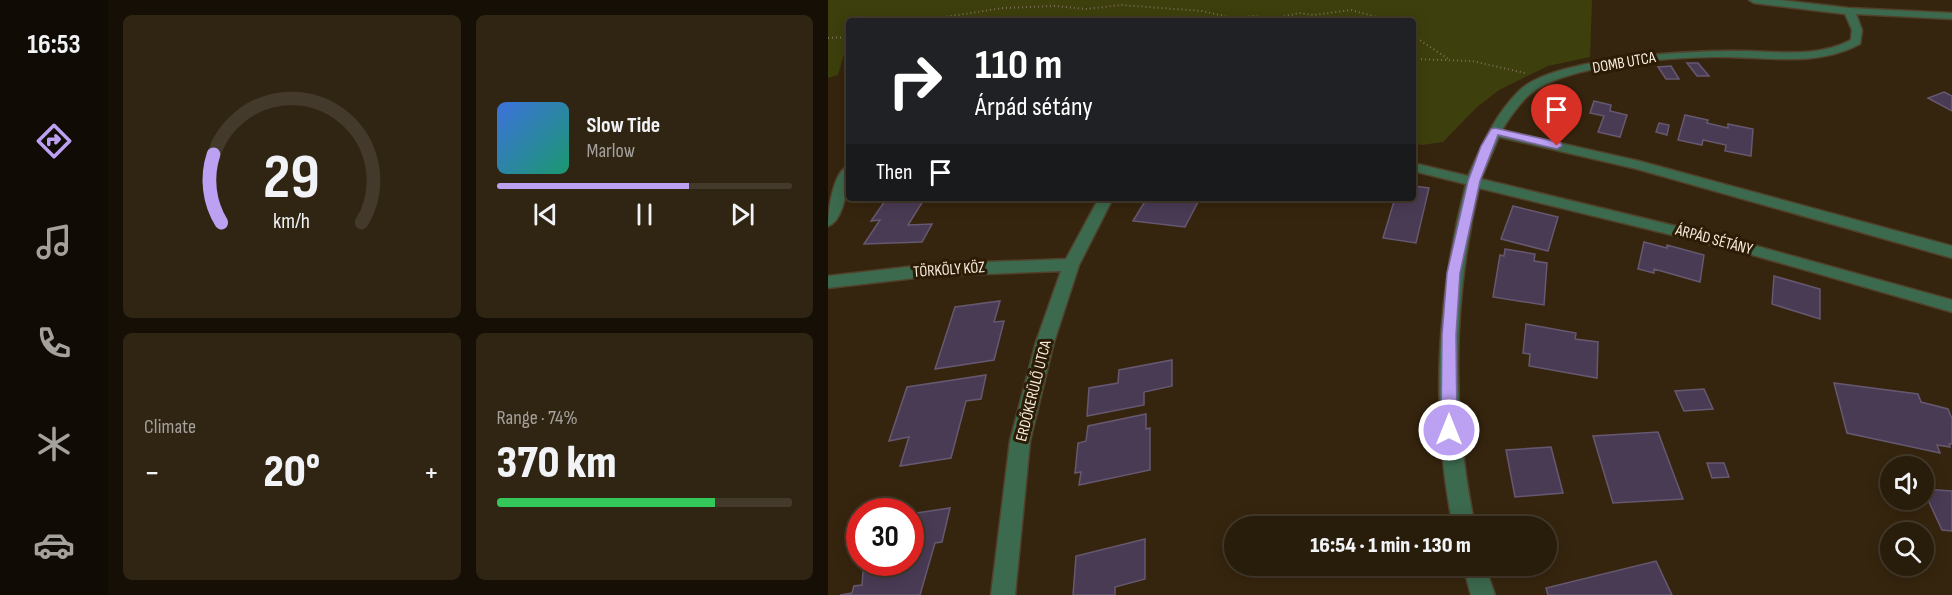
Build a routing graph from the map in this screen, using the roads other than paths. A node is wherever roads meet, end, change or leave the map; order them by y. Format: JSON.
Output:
{"nodes":[{"id":1,"x":1754,"y":0,"type":"edge"},
{"id":2,"x":1849,"y":11,"type":"junction"},
{"id":3,"x":1952,"y":16,"type":"edge"},
{"id":4,"x":1495,"y":132,"type":"junction"},
{"id":5,"x":1416,"y":168,"type":"edge"},
{"id":6,"x":846,"y":175,"type":"edge"},
{"id":7,"x":1474,"y":181,"type":"junction"},
{"id":8,"x":833,"y":197,"type":"edge"},
{"id":9,"x":1104,"y":201,"type":"edge"},
{"id":10,"x":828,"y":221,"type":"edge"},
{"id":11,"x":1952,"y":252,"type":"edge"},
{"id":12,"x":1071,"y":265,"type":"junction"},
{"id":13,"x":828,"y":282,"type":"edge"},
{"id":14,"x":1952,"y":306,"type":"edge"},
{"id":15,"x":1461,"y":516,"type":"edge"},
{"id":16,"x":1477,"y":576,"type":"edge"},
{"id":17,"x":1003,"y":595,"type":"edge"},
{"id":18,"x":1482,"y":595,"type":"edge"}],
"edges":[{"from":1,"to":2,"type":"street"},
{"from":2,"to":3,"type":"street"},
{"from":2,"to":4,"type":"street","name":"DOMB UTCA"},
{"from":4,"to":7,"type":"street","name":"DOMB UTCA"},
{"from":4,"to":11,"type":"street"},
{"from":5,"to":7,"type":"street"},
{"from":6,"to":8,"type":"street"},
{"from":7,"to":14,"type":"street","name":"ÁRPÁD SÉTÁNY"},
{"from":7,"to":15,"type":"street","name":"DOMB UTCA"},
{"from":8,"to":10,"type":"street"},
{"from":9,"to":12,"type":"street","name":"ERDŐKERÜLŐ UTCA"},
{"from":12,"to":13,"type":"street","name":"TÖRKÖLY KÖZ"},
{"from":12,"to":17,"type":"street","name":"ERDŐKERÜLŐ UTCA"},
{"from":16,"to":18,"type":"street"}]}
